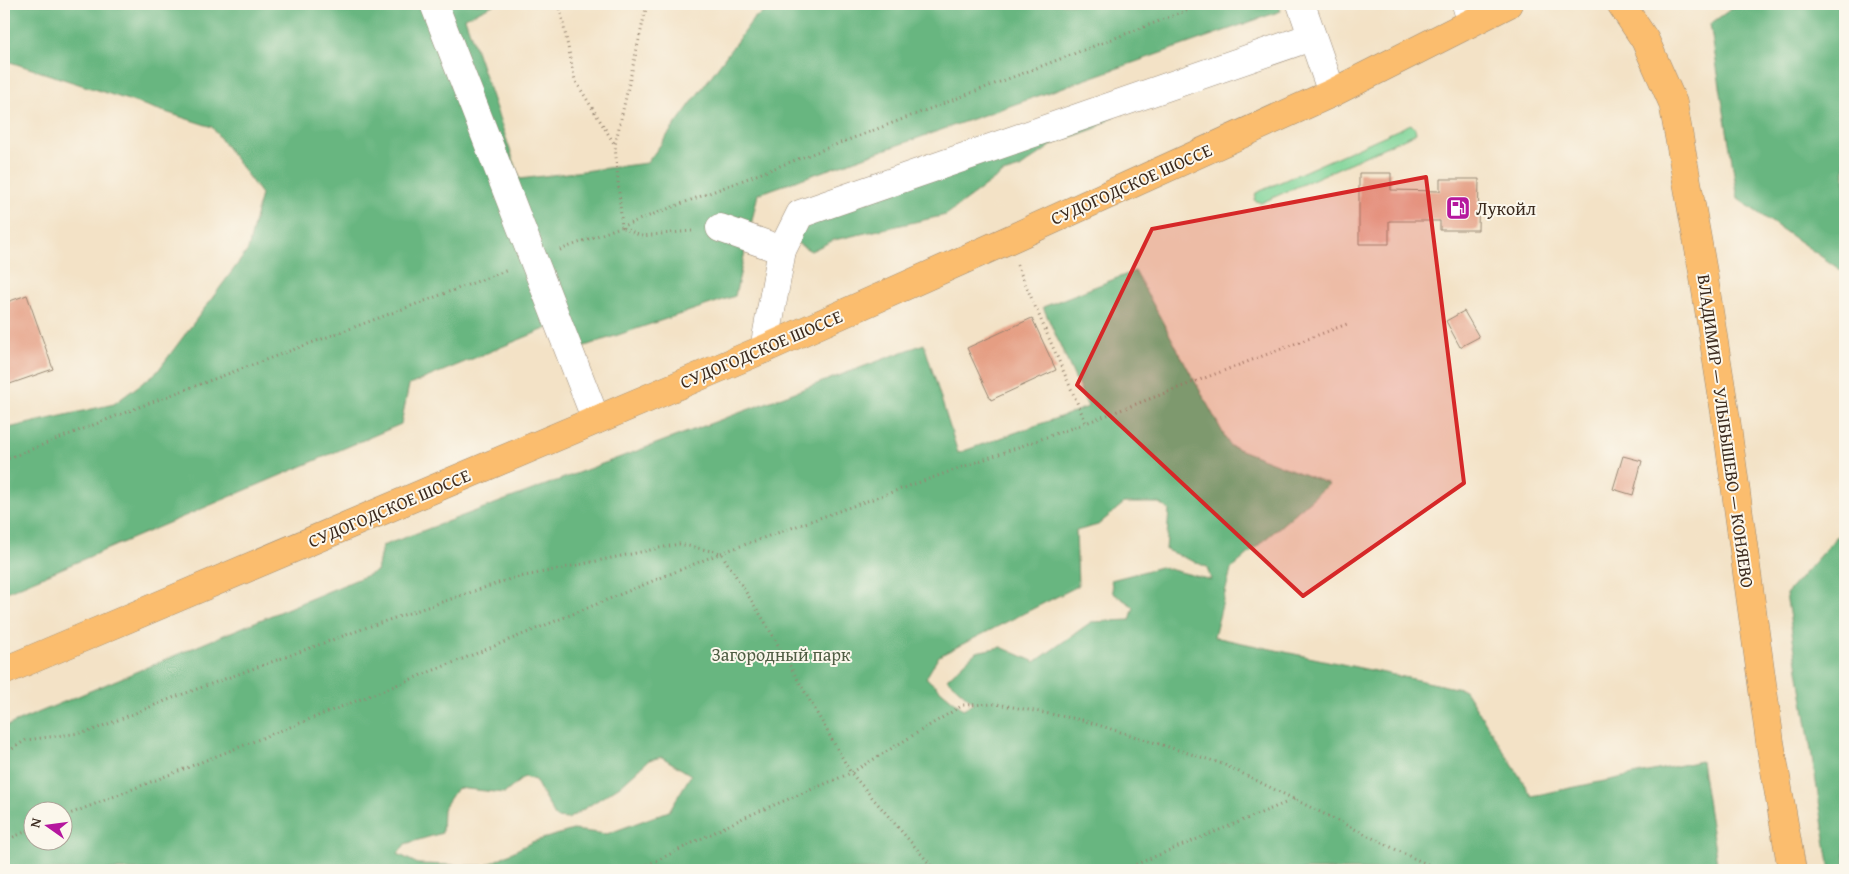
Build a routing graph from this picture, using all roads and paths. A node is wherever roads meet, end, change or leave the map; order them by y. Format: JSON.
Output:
{"nodes":[{"id":1,"x":434,"y":4,"type":"edge"},
{"id":2,"x":559,"y":4,"type":"edge"},
{"id":3,"x":647,"y":4,"type":"edge"},
{"id":4,"x":1204,"y":4,"type":"edge"},
{"id":5,"x":1301,"y":4,"type":"edge"},
{"id":6,"x":1508,"y":4,"type":"edge"},
{"id":7,"x":1621,"y":4,"type":"edge"},
{"id":8,"x":1472,"y":10,"type":"edge"},
{"id":9,"x":1311,"y":37,"type":"junction"},
{"id":10,"x":1332,"y":93,"type":"junction"},
{"id":11,"x":615,"y":145,"type":"junction"},
{"id":12,"x":622,"y":228,"type":"junction"},
{"id":13,"x":720,"y":228,"type":"joint"},
{"id":14,"x":1006,"y":241,"type":"junction"},
{"id":15,"x":782,"y":250,"type":"junction"},
{"id":16,"x":534,"y":260,"type":"junction"},
{"id":17,"x":1347,"y":324,"type":"dead end"},
{"id":18,"x":764,"y":349,"type":"junction"},
{"id":19,"x":596,"y":420,"type":"junction"},
{"id":20,"x":1086,"y":423,"type":"junction"},
{"id":21,"x":4,"y":460,"type":"edge"},
{"id":22,"x":721,"y":553,"type":"junction"},
{"id":23,"x":4,"y":670,"type":"edge"},
{"id":24,"x":4,"y":754,"type":"edge"},
{"id":25,"x":851,"y":774,"type":"junction"},
{"id":26,"x":1295,"y":799,"type":"junction"},
{"id":27,"x":72,"y":814,"type":"edge"},
{"id":28,"x":22,"y":833,"type":"edge"},
{"id":29,"x":4,"y":841,"type":"edge"},
{"id":30,"x":638,"y":869,"type":"edge"},
{"id":31,"x":633,"y":870,"type":"edge"},
{"id":32,"x":935,"y":870,"type":"edge"},
{"id":33,"x":1122,"y":870,"type":"edge"},
{"id":34,"x":1441,"y":870,"type":"edge"},
{"id":35,"x":1792,"y":870,"type":"edge"}],
"edges":[{"from":1,"to":16,"type":"street"},
{"from":2,"to":11,"type":"path"},
{"from":3,"to":11,"type":"path"},
{"from":4,"to":12,"type":"path"},
{"from":5,"to":9,"type":"street"},
{"from":6,"to":8,"type":"main road","name":"СУДОГОДСКОЕ ШОССЕ"},
{"from":7,"to":35,"type":"main road","name":"ВЛАДИМИР — УЛЫБЫШЕВО — КОНЯЕВО"},
{"from":8,"to":10,"type":"main road","name":"СУДОГОДСКОЕ ШОССЕ"},
{"from":9,"to":10,"type":"street"},
{"from":9,"to":15,"type":"street"},
{"from":10,"to":14,"type":"main road","name":"СУДОГОДСКОЕ ШОССЕ"},
{"from":11,"to":12,"type":"path"},
{"from":12,"to":13,"type":"path"},
{"from":12,"to":16,"type":"path"},
{"from":13,"to":15,"type":"street"},
{"from":14,"to":18,"type":"main road","name":"СУДОГОДСКОЕ ШОССЕ"},
{"from":14,"to":20,"type":"path"},
{"from":15,"to":18,"type":"street"},
{"from":16,"to":19,"type":"street"},
{"from":16,"to":21,"type":"path"},
{"from":17,"to":20,"type":"path"},
{"from":18,"to":19,"type":"main road","name":"СУДОГОДСКОЕ ШОССЕ"},
{"from":19,"to":23,"type":"main road","name":"СУДОГОДСКОЕ ШОССЕ"},
{"from":20,"to":22,"type":"path"},
{"from":22,"to":24,"type":"path"},
{"from":22,"to":25,"type":"path"},
{"from":22,"to":27,"type":"path"},
{"from":25,"to":26,"type":"path"},
{"from":25,"to":30,"type":"path"},
{"from":25,"to":32,"type":"path"},
{"from":26,"to":33,"type":"path"},
{"from":26,"to":34,"type":"path"},
{"from":28,"to":29,"type":"path"},
{"from":30,"to":31,"type":"path"}]}
